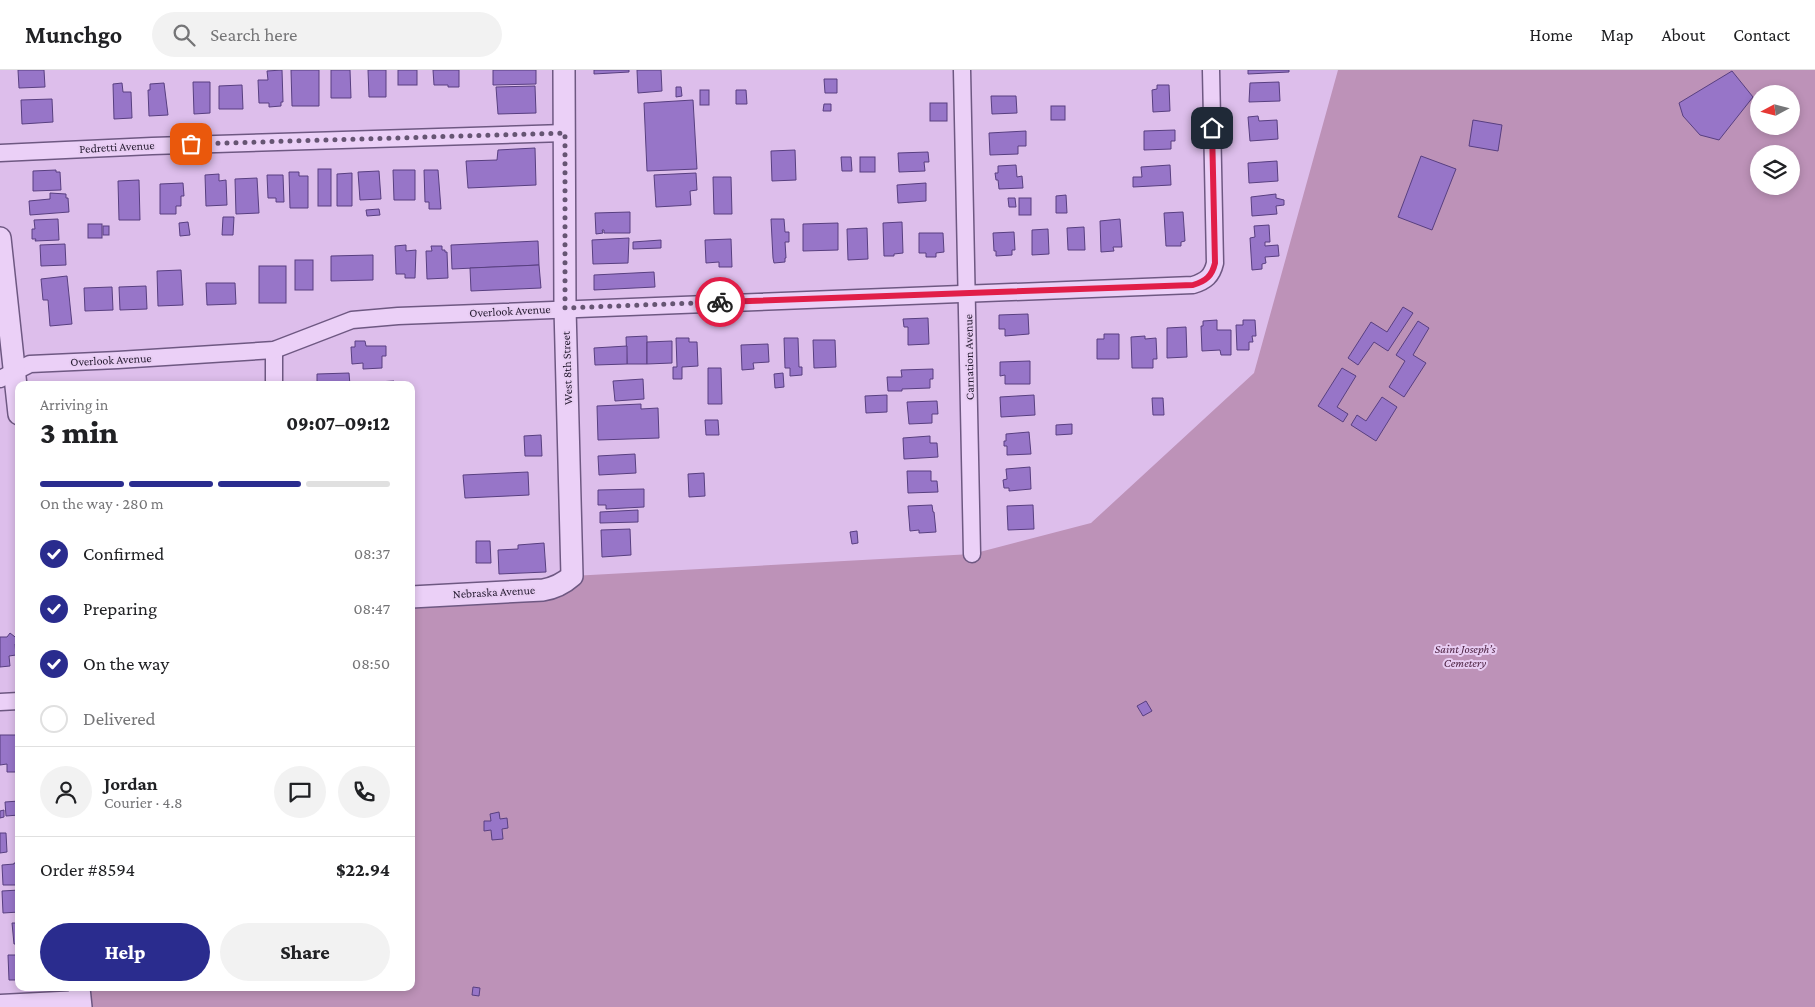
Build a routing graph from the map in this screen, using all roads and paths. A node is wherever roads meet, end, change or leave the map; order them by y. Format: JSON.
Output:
{"nodes":[{"id":1,"x":564,"y":70,"type":"edge"},
{"id":2,"x":962,"y":70,"type":"edge"},
{"id":3,"x":1211,"y":70,"type":"edge"},
{"id":4,"x":565,"y":133,"type":"junction"},
{"id":5,"x":0,"y":153,"type":"edge"},
{"id":6,"x":0,"y":238,"type":"edge"},
{"id":7,"x":968,"y":293,"type":"junction"},
{"id":8,"x":565,"y":308,"type":"junction"},
{"id":9,"x":274,"y":350,"type":"junction"},
{"id":10,"x":7,"y":376,"type":"edge"},
{"id":11,"x":274,"y":381,"type":"edge"},
{"id":12,"x":15,"y":401,"type":"edge"},
{"id":13,"x":972,"y":554,"type":"dead end"},
{"id":14,"x":572,"y":576,"type":"joint"},
{"id":15,"x":415,"y":597,"type":"edge"},
{"id":16,"x":15,"y":701,"type":"edge"},
{"id":17,"x":0,"y":702,"type":"edge"},
{"id":18,"x":80,"y":998,"type":"edge"},
{"id":19,"x":0,"y":1004,"type":"edge"}],
"edges":[{"from":1,"to":4,"type":"street","name":"West 8th Street"},
{"from":2,"to":7,"type":"street","name":"Carnation Avenue"},
{"from":3,"to":7,"type":"street","name":"Overlook Avenue"},
{"from":4,"to":5,"type":"street","name":"Pedretti Avenue"},
{"from":4,"to":8,"type":"street","name":"West 8th Street"},
{"from":6,"to":10,"type":"street"},
{"from":7,"to":8,"type":"street","name":"Overlook Avenue"},
{"from":7,"to":13,"type":"street","name":"Carnation Avenue"},
{"from":8,"to":9,"type":"street","name":"Overlook Avenue"},
{"from":8,"to":14,"type":"street","name":"West 8th Street"},
{"from":9,"to":10,"type":"street","name":"Overlook Avenue"},
{"from":9,"to":11,"type":"street"},
{"from":10,"to":12,"type":"street"},
{"from":14,"to":15,"type":"street","name":"Nebraska Avenue"},
{"from":16,"to":17,"type":"street"},
{"from":18,"to":19,"type":"street"}]}
